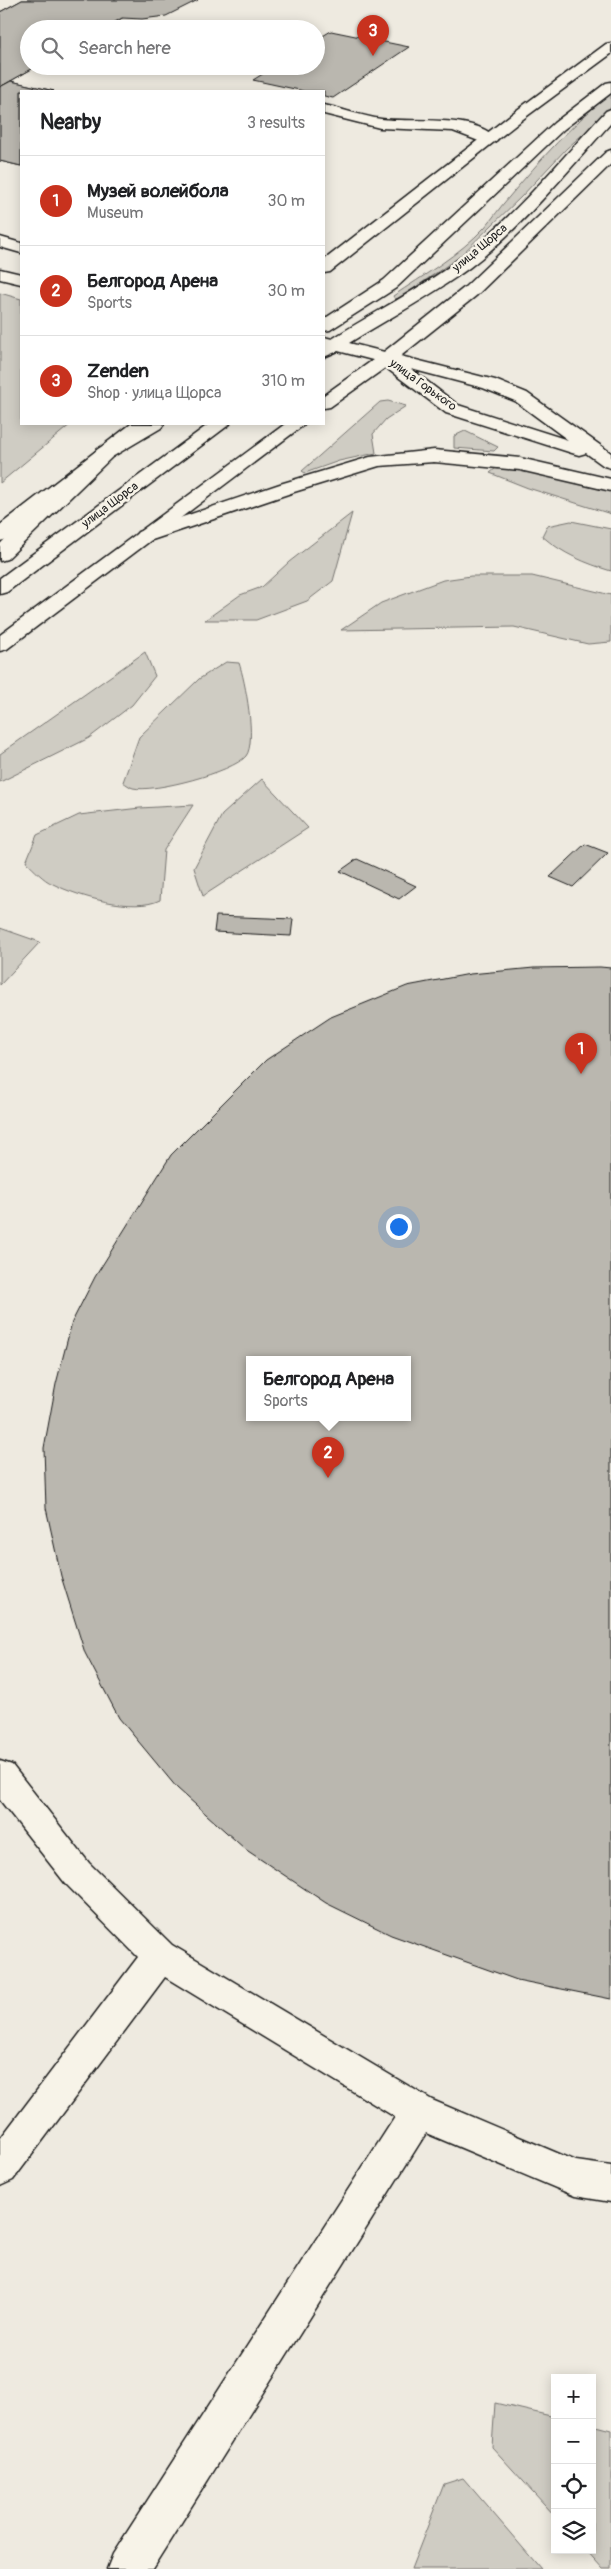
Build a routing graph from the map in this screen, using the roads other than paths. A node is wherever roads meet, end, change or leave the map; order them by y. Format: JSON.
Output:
{"nodes":[{"id":1,"x":611,"y":46,"type":"edge"},
{"id":2,"x":611,"y":86,"type":"edge"},
{"id":3,"x":325,"y":109,"type":"edge"},
{"id":4,"x":611,"y":114,"type":"edge"},
{"id":5,"x":489,"y":140,"type":"junction"},
{"id":6,"x":610,"y":158,"type":"edge"},
{"id":7,"x":0,"y":242,"type":"edge"},
{"id":8,"x":20,"y":248,"type":"edge"},
{"id":9,"x":325,"y":267,"type":"edge"},
{"id":10,"x":0,"y":274,"type":"edge"},
{"id":11,"x":20,"y":279,"type":"edge"},
{"id":12,"x":325,"y":325,"type":"edge"},
{"id":13,"x":327,"y":346,"type":"edge"},
{"id":14,"x":386,"y":359,"type":"junction"},
{"id":15,"x":325,"y":403,"type":"edge"},
{"id":16,"x":141,"y":425,"type":"edge"},
{"id":17,"x":153,"y":425,"type":"edge"},
{"id":18,"x":220,"y":425,"type":"edge"},
{"id":19,"x":295,"y":425,"type":"edge"},
{"id":20,"x":105,"y":453,"type":"junction"},
{"id":21,"x":605,"y":459,"type":"edge"},
{"id":22,"x":611,"y":485,"type":"edge"},
{"id":23,"x":0,"y":535,"type":"edge"},
{"id":24,"x":145,"y":536,"type":"junction"},
{"id":25,"x":0,"y":555,"type":"edge"},
{"id":26,"x":0,"y":588,"type":"edge"},
{"id":27,"x":0,"y":645,"type":"edge"},
{"id":28,"x":0,"y":1775,"type":"edge"},
{"id":29,"x":160,"y":1956,"type":"junction"},
{"id":30,"x":419,"y":2112,"type":"junction"},
{"id":31,"x":0,"y":2168,"type":"edge"},
{"id":32,"x":611,"y":2184,"type":"edge"},
{"id":33,"x":128,"y":2569,"type":"edge"}],
"edges":[{"from":1,"to":5,"type":"street"},
{"from":2,"to":12,"type":"street"},
{"from":3,"to":5,"type":"street"},
{"from":4,"to":13,"type":"street","name":"улица Щорса"},
{"from":5,"to":9,"type":"street"},
{"from":6,"to":14,"type":"street"},
{"from":7,"to":8,"type":"street"},
{"from":10,"to":11,"type":"street"},
{"from":13,"to":14,"type":"street"},
{"from":14,"to":15,"type":"street"},
{"from":14,"to":21,"type":"street","name":"улица Горького"},
{"from":14,"to":21,"type":"street","name":"улица Горького"},
{"from":16,"to":20,"type":"street"},
{"from":17,"to":20,"type":"street"},
{"from":18,"to":26,"type":"street","name":"улица Щорса"},
{"from":19,"to":24,"type":"street"},
{"from":20,"to":23,"type":"street"},
{"from":20,"to":25,"type":"street"},
{"from":22,"to":24,"type":"street"},
{"from":24,"to":27,"type":"street"},
{"from":28,"to":29,"type":"street"},
{"from":29,"to":30,"type":"street"},
{"from":29,"to":31,"type":"street"},
{"from":30,"to":32,"type":"street"},
{"from":30,"to":33,"type":"street"}]}
